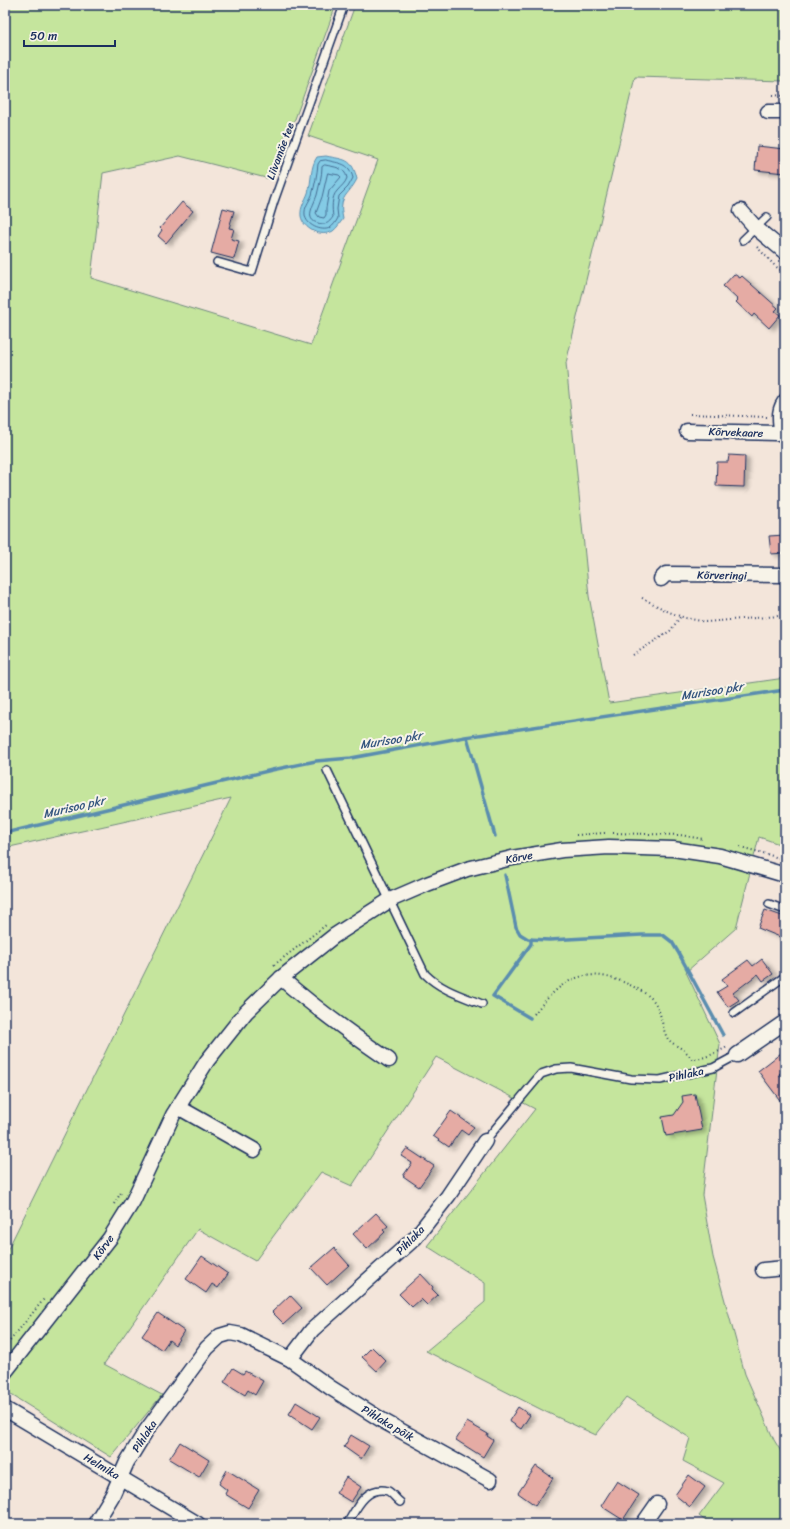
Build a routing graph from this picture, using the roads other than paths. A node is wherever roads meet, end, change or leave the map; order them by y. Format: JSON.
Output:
{"nodes":[{"id":1,"x":344,"y":5,"type":"edge"},
{"id":2,"x":768,"y":112,"type":"dead end"},
{"id":3,"x":785,"y":112,"type":"edge"},
{"id":4,"x":741,"y":211,"type":"dead end"},
{"id":5,"x":767,"y":217,"type":"dead end"},
{"id":6,"x":748,"y":235,"type":"junction"},
{"id":7,"x":785,"y":252,"type":"edge"},
{"id":8,"x":216,"y":262,"type":"dead end"},
{"id":9,"x":785,"y":396,"type":"edge"},
{"id":10,"x":687,"y":431,"type":"dead end"},
{"id":11,"x":782,"y":432,"type":"edge"},
{"id":12,"x":785,"y":575,"type":"edge"},
{"id":13,"x":660,"y":579,"type":"dead end"},
{"id":14,"x":327,"y":770,"type":"dead end"},
{"id":15,"x":785,"y":875,"type":"edge"},
{"id":16,"x":390,"y":900,"type":"junction"},
{"id":17,"x":769,"y":904,"type":"dead end"},
{"id":18,"x":785,"y":910,"type":"edge"},
{"id":19,"x":275,"y":974,"type":"junction"},
{"id":20,"x":785,"y":979,"type":"edge"},
{"id":21,"x":482,"y":1004,"type":"dead end"},
{"id":22,"x":734,"y":1014,"type":"dead end"},
{"id":23,"x":785,"y":1022,"type":"edge"},
{"id":24,"x":734,"y":1050,"type":"joint"},
{"id":25,"x":389,"y":1060,"type":"dead end"},
{"id":26,"x":178,"y":1107,"type":"junction"},
{"id":27,"x":485,"y":1141,"type":"joint"},
{"id":28,"x":254,"y":1150,"type":"dead end"},
{"id":29,"x":785,"y":1268,"type":"edge"},
{"id":30,"x":763,"y":1270,"type":"dead end"},
{"id":31,"x":290,"y":1359,"type":"junction"},
{"id":32,"x":5,"y":1372,"type":"edge"},
{"id":33,"x":5,"y":1409,"type":"edge"},
{"id":34,"x":121,"y":1478,"type":"junction"},
{"id":35,"x":490,"y":1480,"type":"dead end"},
{"id":36,"x":400,"y":1502,"type":"dead end"},
{"id":37,"x":657,"y":1504,"type":"dead end"},
{"id":38,"x":95,"y":1524,"type":"edge"},
{"id":39,"x":198,"y":1524,"type":"edge"},
{"id":40,"x":347,"y":1524,"type":"edge"},
{"id":41,"x":643,"y":1524,"type":"edge"}],
"edges":[{"from":1,"to":8,"type":"lane","name":"Liivamäe tee"},
{"from":2,"to":3,"type":"street"},
{"from":4,"to":6,"type":"street"},
{"from":5,"to":6,"type":"lane"},
{"from":6,"to":7,"type":"street"},
{"from":9,"to":11,"type":"lane"},
{"from":10,"to":11,"type":"street","name":"Kõrvekaare"},
{"from":12,"to":13,"type":"street","name":"Kõrveringi"},
{"from":14,"to":16,"type":"lane"},
{"from":15,"to":16,"type":"street","name":"Kõrve"},
{"from":16,"to":19,"type":"street","name":"Kõrve"},
{"from":16,"to":21,"type":"lane"},
{"from":17,"to":18,"type":"lane"},
{"from":19,"to":25,"type":"street"},
{"from":19,"to":26,"type":"street","name":"Kõrve"},
{"from":20,"to":22,"type":"lane"},
{"from":23,"to":24,"type":"street","name":"Pihlaka"},
{"from":24,"to":27,"type":"lane","name":"Pihlaka"},
{"from":26,"to":28,"type":"street"},
{"from":26,"to":32,"type":"street","name":"Kõrve"},
{"from":27,"to":31,"type":"street","name":"Pihlaka"},
{"from":29,"to":30,"type":"street"},
{"from":31,"to":34,"type":"street","name":"Pihlaka"},
{"from":31,"to":35,"type":"street","name":"Pihlaka põik"},
{"from":33,"to":34,"type":"street","name":"Helmika"},
{"from":34,"to":38,"type":"street","name":"Pihlaka"},
{"from":34,"to":39,"type":"street","name":"Helmika"},
{"from":36,"to":40,"type":"lane"},
{"from":37,"to":41,"type":"street"}]}
